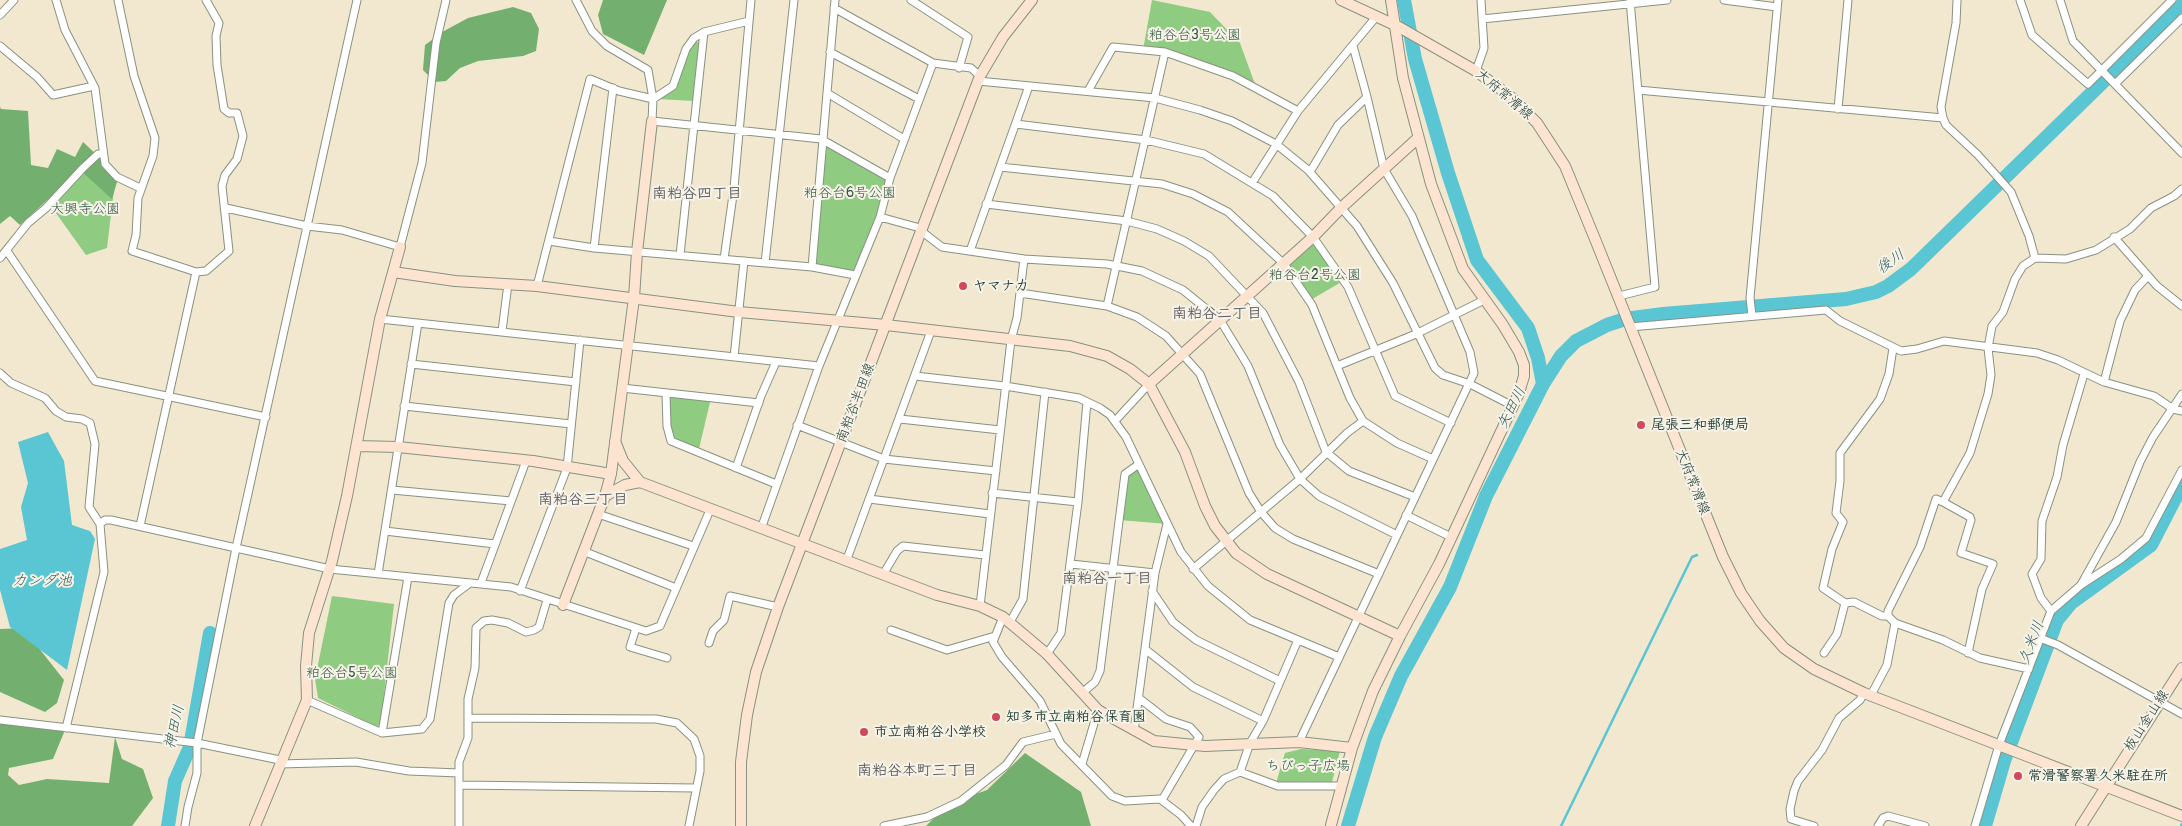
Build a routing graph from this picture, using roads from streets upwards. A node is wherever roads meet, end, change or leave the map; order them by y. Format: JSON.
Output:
{"nodes":[{"id":1,"x":14,"y":0,"type":"edge"},
{"id":2,"x":56,"y":0,"type":"edge"},
{"id":3,"x":118,"y":0,"type":"edge"},
{"id":4,"x":206,"y":0,"type":"edge"},
{"id":5,"x":357,"y":0,"type":"edge"},
{"id":6,"x":446,"y":0,"type":"edge"},
{"id":7,"x":576,"y":0,"type":"edge"},
{"id":8,"x":751,"y":0,"type":"edge"},
{"id":9,"x":794,"y":0,"type":"edge"},
{"id":10,"x":835,"y":0,"type":"edge"},
{"id":11,"x":911,"y":0,"type":"edge"},
{"id":12,"x":1032,"y":0,"type":"edge"},
{"id":13,"x":1341,"y":0,"type":"edge"},
{"id":14,"x":1390,"y":0,"type":"edge"},
{"id":15,"x":1480,"y":0,"type":"edge"},
{"id":16,"x":1667,"y":0,"type":"edge"},
{"id":17,"x":1724,"y":0,"type":"edge"},
{"id":18,"x":1848,"y":0,"type":"edge"},
{"id":19,"x":1957,"y":0,"type":"edge"},
{"id":20,"x":2020,"y":0,"type":"edge"},
{"id":21,"x":2060,"y":0,"type":"edge"},
{"id":22,"x":2172,"y":0,"type":"edge"},
{"id":23,"x":1630,"y":3,"type":"edge"},
{"id":24,"x":1777,"y":4,"type":"edge"},
{"id":25,"x":834,"y":8,"type":"junction"},
{"id":26,"x":0,"y":15,"type":"edge"},
{"id":27,"x":1376,"y":17,"type":"junction"},
{"id":28,"x":2182,"y":18,"type":"edge"},
{"id":29,"x":1482,"y":19,"type":"junction"},
{"id":30,"x":749,"y":21,"type":"junction"},
{"id":31,"x":1396,"y":26,"type":"junction"},
{"id":32,"x":704,"y":32,"type":"junction"},
{"id":33,"x":0,"y":46,"type":"edge"},
{"id":34,"x":1353,"y":46,"type":"junction"},
{"id":35,"x":830,"y":52,"type":"junction"},
{"id":36,"x":1165,"y":52,"type":"junction"},
{"id":37,"x":933,"y":63,"type":"junction"},
{"id":38,"x":959,"y":68,"type":"junction"},
{"id":39,"x":1476,"y":71,"type":"junction"},
{"id":40,"x":2104,"y":71,"type":"junction"},
{"id":41,"x":979,"y":78,"type":"junction"},
{"id":42,"x":2114,"y":82,"type":"junction"},
{"id":43,"x":94,"y":86,"type":"junction"},
{"id":44,"x":1029,"y":86,"type":"junction"},
{"id":45,"x":613,"y":88,"type":"junction"},
{"id":46,"x":1638,"y":90,"type":"junction"},
{"id":47,"x":1088,"y":91,"type":"junction"},
{"id":48,"x":827,"y":93,"type":"junction"},
{"id":49,"x":1367,"y":96,"type":"junction"},
{"id":50,"x":1155,"y":98,"type":"junction"},
{"id":51,"x":653,"y":99,"type":"junction"},
{"id":52,"x":919,"y":99,"type":"junction"},
{"id":53,"x":1768,"y":103,"type":"junction"},
{"id":54,"x":1838,"y":109,"type":"junction"},
{"id":55,"x":1298,"y":111,"type":"junction"},
{"id":56,"x":1943,"y":118,"type":"junction"},
{"id":57,"x":652,"y":121,"type":"junction"},
{"id":58,"x":695,"y":124,"type":"junction"},
{"id":59,"x":1016,"y":124,"type":"junction"},
{"id":60,"x":738,"y":130,"type":"junction"},
{"id":61,"x":779,"y":135,"type":"junction"},
{"id":62,"x":1418,"y":138,"type":"junction"},
{"id":63,"x":821,"y":139,"type":"junction"},
{"id":64,"x":904,"y":139,"type":"junction"},
{"id":65,"x":1146,"y":140,"type":"junction"},
{"id":66,"x":1276,"y":144,"type":"junction"},
{"id":67,"x":2182,"y":153,"type":"edge"},
{"id":68,"x":102,"y":154,"type":"junction"},
{"id":69,"x":1000,"y":167,"type":"junction"},
{"id":70,"x":1384,"y":169,"type":"junction"},
{"id":71,"x":1310,"y":172,"type":"junction"},
{"id":72,"x":890,"y":178,"type":"junction"},
{"id":73,"x":1136,"y":181,"type":"junction"},
{"id":74,"x":1252,"y":183,"type":"junction"},
{"id":75,"x":140,"y":188,"type":"junction"},
{"id":76,"x":2182,"y":189,"type":"edge"},
{"id":77,"x":986,"y":204,"type":"junction"},
{"id":78,"x":1342,"y":207,"type":"junction"},
{"id":79,"x":226,"y":208,"type":"junction"},
{"id":80,"x":880,"y":217,"type":"junction"},
{"id":81,"x":1127,"y":221,"type":"junction"},
{"id":82,"x":307,"y":226,"type":"junction"},
{"id":83,"x":920,"y":230,"type":"junction"},
{"id":84,"x":1313,"y":238,"type":"junction"},
{"id":85,"x":2114,"y":238,"type":"junction"},
{"id":86,"x":550,"y":241,"type":"junction"},
{"id":87,"x":400,"y":247,"type":"junction"},
{"id":88,"x":594,"y":248,"type":"junction"},
{"id":89,"x":7,"y":251,"type":"junction"},
{"id":90,"x":970,"y":251,"type":"junction"},
{"id":91,"x":636,"y":252,"type":"junction"},
{"id":92,"x":680,"y":255,"type":"junction"},
{"id":93,"x":0,"y":258,"type":"edge"},
{"id":94,"x":2035,"y":258,"type":"junction"},
{"id":95,"x":724,"y":259,"type":"junction"},
{"id":96,"x":1024,"y":259,"type":"junction"},
{"id":97,"x":744,"y":261,"type":"junction"},
{"id":98,"x":764,"y":263,"type":"junction"},
{"id":99,"x":1284,"y":264,"type":"junction"},
{"id":100,"x":1117,"y":266,"type":"junction"},
{"id":101,"x":812,"y":267,"type":"junction"},
{"id":102,"x":196,"y":272,"type":"junction"},
{"id":103,"x":393,"y":272,"type":"junction"},
{"id":104,"x":855,"y":275,"type":"junction"},
{"id":105,"x":2148,"y":276,"type":"junction"},
{"id":106,"x":508,"y":284,"type":"junction"},
{"id":107,"x":538,"y":286,"type":"junction"},
{"id":108,"x":1020,"y":293,"type":"junction"},
{"id":109,"x":1619,"y":296,"type":"junction"},
{"id":110,"x":1247,"y":297,"type":"junction"},
{"id":111,"x":634,"y":298,"type":"junction"},
{"id":112,"x":1484,"y":300,"type":"junction"},
{"id":113,"x":1107,"y":306,"type":"junction"},
{"id":114,"x":2182,"y":306,"type":"edge"},
{"id":115,"x":739,"y":312,"type":"junction"},
{"id":116,"x":1454,"y":315,"type":"junction"},
{"id":117,"x":1752,"y":316,"type":"junction"},
{"id":118,"x":380,"y":319,"type":"junction"},
{"id":119,"x":1220,"y":320,"type":"junction"},
{"id":120,"x":838,"y":321,"type":"junction"},
{"id":121,"x":418,"y":322,"type":"junction"},
{"id":122,"x":886,"y":325,"type":"junction"},
{"id":123,"x":1630,"y":327,"type":"junction"},
{"id":124,"x":502,"y":331,"type":"junction"},
{"id":125,"x":931,"y":331,"type":"junction"},
{"id":126,"x":1416,"y":334,"type":"junction"},
{"id":127,"x":580,"y":340,"type":"junction"},
{"id":128,"x":1010,"y":340,"type":"junction"},
{"id":129,"x":627,"y":345,"type":"junction"},
{"id":130,"x":1893,"y":348,"type":"junction"},
{"id":131,"x":1988,"y":348,"type":"junction"},
{"id":132,"x":1375,"y":351,"type":"junction"},
{"id":133,"x":1184,"y":354,"type":"junction"},
{"id":134,"x":734,"y":357,"type":"junction"},
{"id":135,"x":776,"y":362,"type":"junction"},
{"id":136,"x":411,"y":364,"type":"junction"},
{"id":137,"x":819,"y":366,"type":"junction"},
{"id":138,"x":1338,"y":366,"type":"junction"},
{"id":139,"x":0,"y":373,"type":"edge"},
{"id":140,"x":2084,"y":374,"type":"junction"},
{"id":141,"x":915,"y":376,"type":"junction"},
{"id":142,"x":576,"y":382,"type":"junction"},
{"id":143,"x":2104,"y":382,"type":"junction"},
{"id":144,"x":1149,"y":384,"type":"junction"},
{"id":145,"x":1470,"y":384,"type":"junction"},
{"id":146,"x":1005,"y":386,"type":"junction"},
{"id":147,"x":622,"y":388,"type":"junction"},
{"id":148,"x":1045,"y":392,"type":"junction"},
{"id":149,"x":666,"y":394,"type":"junction"},
{"id":150,"x":2182,"y":394,"type":"edge"},
{"id":151,"x":169,"y":396,"type":"junction"},
{"id":152,"x":759,"y":402,"type":"junction"},
{"id":153,"x":1087,"y":402,"type":"junction"},
{"id":154,"x":404,"y":406,"type":"junction"},
{"id":155,"x":1513,"y":406,"type":"junction"},
{"id":156,"x":2173,"y":408,"type":"junction"},
{"id":157,"x":2182,"y":411,"type":"edge"},
{"id":158,"x":266,"y":418,"type":"junction"},
{"id":159,"x":900,"y":419,"type":"junction"},
{"id":160,"x":1115,"y":421,"type":"junction"},
{"id":161,"x":1363,"y":421,"type":"junction"},
{"id":162,"x":1451,"y":423,"type":"junction"},
{"id":163,"x":571,"y":424,"type":"junction"},
{"id":164,"x":797,"y":425,"type":"junction"},
{"id":165,"x":1000,"y":430,"type":"junction"},
{"id":166,"x":615,"y":441,"type":"junction"},
{"id":167,"x":841,"y":442,"type":"junction"},
{"id":168,"x":357,"y":446,"type":"junction"},
{"id":169,"x":398,"y":447,"type":"junction"},
{"id":170,"x":1326,"y":452,"type":"junction"},
{"id":171,"x":884,"y":459,"type":"junction"},
{"id":172,"x":1433,"y":460,"type":"junction"},
{"id":173,"x":526,"y":461,"type":"junction"},
{"id":174,"x":1139,"y":464,"type":"junction"},
{"id":175,"x":567,"y":468,"type":"junction"},
{"id":176,"x":736,"y":468,"type":"junction"},
{"id":177,"x":2182,"y":470,"type":"edge"},
{"id":178,"x":996,"y":471,"type":"junction"},
{"id":179,"x":611,"y":474,"type":"junction"},
{"id":180,"x":1300,"y":479,"type":"junction"},
{"id":181,"x":640,"y":482,"type":"junction"},
{"id":182,"x":776,"y":484,"type":"junction"},
{"id":183,"x":392,"y":490,"type":"junction"},
{"id":184,"x":992,"y":493,"type":"junction"},
{"id":185,"x":605,"y":496,"type":"junction"},
{"id":186,"x":1415,"y":497,"type":"junction"},
{"id":187,"x":1034,"y":498,"type":"junction"},
{"id":188,"x":869,"y":499,"type":"junction"},
{"id":189,"x":511,"y":502,"type":"junction"},
{"id":190,"x":1078,"y":502,"type":"junction"},
{"id":191,"x":1943,"y":502,"type":"junction"},
{"id":192,"x":710,"y":510,"type":"junction"},
{"id":193,"x":1261,"y":512,"type":"junction"},
{"id":194,"x":598,"y":514,"type":"junction"},
{"id":195,"x":990,"y":514,"type":"junction"},
{"id":196,"x":1406,"y":515,"type":"junction"},
{"id":197,"x":100,"y":524,"type":"junction"},
{"id":198,"x":1167,"y":524,"type":"junction"},
{"id":199,"x":140,"y":526,"type":"junction"},
{"id":200,"x":761,"y":528,"type":"junction"},
{"id":201,"x":385,"y":531,"type":"junction"},
{"id":202,"x":1397,"y":535,"type":"junction"},
{"id":203,"x":1451,"y":537,"type":"junction"},
{"id":204,"x":1225,"y":541,"type":"junction"},
{"id":205,"x":803,"y":543,"type":"junction"},
{"id":206,"x":495,"y":544,"type":"junction"},
{"id":207,"x":693,"y":546,"type":"junction"},
{"id":208,"x":236,"y":548,"type":"junction"},
{"id":209,"x":584,"y":551,"type":"junction"},
{"id":210,"x":985,"y":555,"type":"junction"},
{"id":211,"x":847,"y":559,"type":"junction"},
{"id":212,"x":1070,"y":564,"type":"junction"},
{"id":213,"x":330,"y":569,"type":"junction"},
{"id":214,"x":1111,"y":569,"type":"junction"},
{"id":215,"x":1193,"y":569,"type":"junction"},
{"id":216,"x":884,"y":573,"type":"junction"},
{"id":217,"x":1155,"y":573,"type":"junction"},
{"id":218,"x":378,"y":574,"type":"junction"},
{"id":219,"x":1379,"y":574,"type":"junction"},
{"id":220,"x":408,"y":577,"type":"junction"},
{"id":221,"x":470,"y":583,"type":"junction"},
{"id":222,"x":481,"y":583,"type":"junction"},
{"id":223,"x":2081,"y":585,"type":"junction"},
{"id":224,"x":676,"y":588,"type":"junction"},
{"id":225,"x":520,"y":590,"type":"junction"},
{"id":226,"x":1152,"y":591,"type":"junction"},
{"id":227,"x":547,"y":600,"type":"junction"},
{"id":228,"x":1845,"y":603,"type":"junction"},
{"id":229,"x":563,"y":605,"type":"junction"},
{"id":230,"x":980,"y":606,"type":"junction"},
{"id":231,"x":778,"y":607,"type":"junction"},
{"id":232,"x":2051,"y":611,"type":"junction"},
{"id":233,"x":1359,"y":616,"type":"junction"},
{"id":234,"x":1888,"y":616,"type":"junction"},
{"id":235,"x":1007,"y":619,"type":"junction"},
{"id":236,"x":1895,"y":624,"type":"junction"},
{"id":237,"x":636,"y":628,"type":"junction"},
{"id":238,"x":891,"y":630,"type":"dead end"},
{"id":239,"x":995,"y":636,"type":"junction"},
{"id":240,"x":1400,"y":636,"type":"junction"},
{"id":241,"x":2042,"y":639,"type":"junction"},
{"id":242,"x":1298,"y":640,"type":"junction"},
{"id":243,"x":709,"y":643,"type":"dead end"},
{"id":244,"x":1145,"y":649,"type":"junction"},
{"id":245,"x":1968,"y":652,"type":"junction"},
{"id":246,"x":1824,"y":653,"type":"dead end"},
{"id":247,"x":1047,"y":654,"type":"junction"},
{"id":248,"x":1338,"y":657,"type":"junction"},
{"id":249,"x":667,"y":658,"type":"dead end"},
{"id":250,"x":2182,"y":668,"type":"edge"},
{"id":251,"x":2029,"y":670,"type":"junction"},
{"id":252,"x":1280,"y":681,"type":"junction"},
{"id":253,"x":1083,"y":692,"type":"junction"},
{"id":254,"x":1867,"y":694,"type":"junction"},
{"id":255,"x":1139,"y":698,"type":"junction"},
{"id":256,"x":307,"y":700,"type":"junction"},
{"id":257,"x":2160,"y":701,"type":"junction"},
{"id":258,"x":1098,"y":710,"type":"junction"},
{"id":259,"x":2182,"y":714,"type":"edge"},
{"id":260,"x":469,"y":718,"type":"junction"},
{"id":261,"x":0,"y":720,"type":"edge"},
{"id":262,"x":1263,"y":721,"type":"junction"},
{"id":263,"x":66,"y":728,"type":"junction"},
{"id":264,"x":1134,"y":731,"type":"junction"},
{"id":265,"x":382,"y":733,"type":"junction"},
{"id":266,"x":1056,"y":734,"type":"junction"},
{"id":267,"x":1299,"y":742,"type":"junction"},
{"id":268,"x":197,"y":743,"type":"junction"},
{"id":269,"x":1250,"y":743,"type":"junction"},
{"id":270,"x":1195,"y":745,"type":"junction"},
{"id":271,"x":1999,"y":745,"type":"junction"},
{"id":272,"x":1352,"y":748,"type":"junction"},
{"id":273,"x":280,"y":762,"type":"junction"},
{"id":274,"x":1082,"y":764,"type":"junction"},
{"id":275,"x":1240,"y":772,"type":"junction"},
{"id":276,"x":459,"y":773,"type":"junction"},
{"id":277,"x":459,"y":786,"type":"junction"},
{"id":278,"x":1342,"y":786,"type":"junction"},
{"id":279,"x":2105,"y":786,"type":"junction"},
{"id":280,"x":695,"y":788,"type":"junction"},
{"id":281,"x":1162,"y":800,"type":"junction"},
{"id":282,"x":2182,"y":816,"type":"edge"},
{"id":283,"x":1331,"y":825,"type":"edge"},
{"id":284,"x":185,"y":826,"type":"edge"},
{"id":285,"x":255,"y":826,"type":"edge"},
{"id":286,"x":459,"y":826,"type":"edge"},
{"id":287,"x":689,"y":826,"type":"edge"},
{"id":288,"x":741,"y":826,"type":"edge"},
{"id":289,"x":884,"y":826,"type":"edge"},
{"id":290,"x":1191,"y":826,"type":"edge"},
{"id":291,"x":1196,"y":826,"type":"edge"},
{"id":292,"x":1814,"y":826,"type":"edge"},
{"id":293,"x":1878,"y":826,"type":"edge"},
{"id":294,"x":1925,"y":826,"type":"edge"},
{"id":295,"x":1975,"y":826,"type":"edge"},
{"id":296,"x":2081,"y":826,"type":"edge"}],
"edges":[{"from":1,"to":26,"type":"street"},
{"from":2,"to":43,"type":"street"},
{"from":3,"to":75,"type":"street"},
{"from":4,"to":79,"type":"street"},
{"from":5,"to":82,"type":"street"},
{"from":6,"to":87,"type":"street"},
{"from":7,"to":51,"type":"street"},
{"from":8,"to":30,"type":"street"},
{"from":9,"to":61,"type":"street"},
{"from":10,"to":25,"type":"street"},
{"from":11,"to":38,"type":"street"},
{"from":12,"to":41,"type":"street","name":"南粕谷半田線"},
{"from":13,"to":27,"type":"street","name":"大府常滑線"},
{"from":14,"to":31,"type":"street"},
{"from":15,"to":29,"type":"street"},
{"from":16,"to":23,"type":"street"},
{"from":17,"to":24,"type":"street"},
{"from":18,"to":54,"type":"street"},
{"from":19,"to":56,"type":"street"},
{"from":20,"to":40,"type":"street"},
{"from":21,"to":40,"type":"street"},
{"from":22,"to":40,"type":"street"},
{"from":23,"to":29,"type":"street"},
{"from":23,"to":46,"type":"street"},
{"from":24,"to":53,"type":"street"},
{"from":25,"to":35,"type":"street"},
{"from":25,"to":37,"type":"street"},
{"from":27,"to":31,"type":"street","name":"大府常滑線"},
{"from":27,"to":34,"type":"street"},
{"from":28,"to":42,"type":"street"},
{"from":29,"to":39,"type":"street"},
{"from":30,"to":32,"type":"street"},
{"from":30,"to":60,"type":"street"},
{"from":31,"to":39,"type":"street","name":"大府常滑線"},
{"from":31,"to":62,"type":"street"},
{"from":32,"to":51,"type":"street"},
{"from":32,"to":58,"type":"street"},
{"from":33,"to":43,"type":"street"},
{"from":34,"to":49,"type":"street"},
{"from":34,"to":55,"type":"street"},
{"from":35,"to":48,"type":"street"},
{"from":35,"to":52,"type":"street"},
{"from":36,"to":47,"type":"street"},
{"from":36,"to":50,"type":"street"},
{"from":36,"to":55,"type":"street"},
{"from":37,"to":38,"type":"street"},
{"from":37,"to":52,"type":"street"},
{"from":38,"to":41,"type":"street"},
{"from":39,"to":109,"type":"street","name":"大府常滑線"},
{"from":40,"to":42,"type":"street"},
{"from":41,"to":44,"type":"street"},
{"from":41,"to":83,"type":"street","name":"南粕谷半田線"},
{"from":42,"to":67,"type":"street"},
{"from":43,"to":68,"type":"street"},
{"from":44,"to":47,"type":"street"},
{"from":44,"to":59,"type":"street"},
{"from":45,"to":51,"type":"street"},
{"from":45,"to":86,"type":"street"},
{"from":45,"to":88,"type":"street"},
{"from":46,"to":53,"type":"street"},
{"from":46,"to":109,"type":"street"},
{"from":47,"to":50,"type":"street"},
{"from":48,"to":63,"type":"street"},
{"from":48,"to":64,"type":"street"},
{"from":49,"to":70,"type":"street"},
{"from":49,"to":71,"type":"street"},
{"from":50,"to":65,"type":"street"},
{"from":50,"to":66,"type":"street"},
{"from":51,"to":57,"type":"street"},
{"from":52,"to":64,"type":"street"},
{"from":53,"to":54,"type":"street"},
{"from":53,"to":117,"type":"street"},
{"from":54,"to":56,"type":"street"},
{"from":55,"to":66,"type":"street"},
{"from":56,"to":94,"type":"street"},
{"from":57,"to":58,"type":"street"},
{"from":57,"to":91,"type":"street"},
{"from":58,"to":60,"type":"street"},
{"from":58,"to":92,"type":"street"},
{"from":59,"to":65,"type":"street"},
{"from":59,"to":69,"type":"street"},
{"from":60,"to":61,"type":"street"},
{"from":60,"to":95,"type":"street"},
{"from":61,"to":63,"type":"street"},
{"from":61,"to":98,"type":"street"},
{"from":62,"to":70,"type":"street"},
{"from":62,"to":112,"type":"street"},
{"from":63,"to":72,"type":"street"},
{"from":63,"to":101,"type":"street"},
{"from":64,"to":72,"type":"street"},
{"from":65,"to":73,"type":"street"},
{"from":65,"to":74,"type":"street"},
{"from":66,"to":71,"type":"street"},
{"from":66,"to":74,"type":"street"},
{"from":68,"to":75,"type":"street"},
{"from":68,"to":89,"type":"street"},
{"from":69,"to":73,"type":"street"},
{"from":69,"to":77,"type":"street"},
{"from":70,"to":78,"type":"street"},
{"from":70,"to":116,"type":"street"},
{"from":71,"to":78,"type":"street"},
{"from":72,"to":80,"type":"street"},
{"from":73,"to":81,"type":"street"},
{"from":73,"to":99,"type":"street"},
{"from":74,"to":84,"type":"street"},
{"from":75,"to":102,"type":"street"},
{"from":76,"to":85,"type":"street"},
{"from":77,"to":81,"type":"street"},
{"from":77,"to":90,"type":"street"},
{"from":78,"to":84,"type":"street"},
{"from":78,"to":126,"type":"street"},
{"from":79,"to":82,"type":"street"},
{"from":79,"to":102,"type":"street"},
{"from":80,"to":83,"type":"street"},
{"from":80,"to":104,"type":"street"},
{"from":81,"to":100,"type":"street"},
{"from":81,"to":110,"type":"street"},
{"from":82,"to":87,"type":"street"},
{"from":82,"to":158,"type":"street"},
{"from":83,"to":90,"type":"street"},
{"from":83,"to":122,"type":"street","name":"南粕谷半田線"},
{"from":84,"to":99,"type":"street"},
{"from":84,"to":132,"type":"street"},
{"from":85,"to":94,"type":"street"},
{"from":85,"to":105,"type":"street"},
{"from":86,"to":88,"type":"street"},
{"from":86,"to":107,"type":"street"},
{"from":87,"to":103,"type":"street"},
{"from":88,"to":91,"type":"street"},
{"from":89,"to":93,"type":"street"},
{"from":89,"to":151,"type":"street"},
{"from":90,"to":96,"type":"street"},
{"from":91,"to":92,"type":"street"},
{"from":91,"to":111,"type":"street"},
{"from":92,"to":95,"type":"street"},
{"from":94,"to":131,"type":"street"},
{"from":95,"to":97,"type":"street"},
{"from":96,"to":100,"type":"street"},
{"from":96,"to":108,"type":"street"},
{"from":97,"to":98,"type":"street"},
{"from":97,"to":115,"type":"street"},
{"from":98,"to":101,"type":"street"},
{"from":99,"to":110,"type":"street"},
{"from":99,"to":138,"type":"street"},
{"from":100,"to":113,"type":"street"},
{"from":100,"to":119,"type":"street"},
{"from":101,"to":104,"type":"street"},
{"from":102,"to":151,"type":"street"},
{"from":103,"to":106,"type":"street"},
{"from":103,"to":118,"type":"street"},
{"from":104,"to":120,"type":"street"},
{"from":105,"to":114,"type":"street"},
{"from":105,"to":143,"type":"street"},
{"from":106,"to":107,"type":"street"},
{"from":106,"to":124,"type":"street"},
{"from":107,"to":111,"type":"street"},
{"from":108,"to":113,"type":"street"},
{"from":108,"to":128,"type":"street"},
{"from":109,"to":123,"type":"street","name":"大府常滑線"},
{"from":110,"to":119,"type":"street"},
{"from":110,"to":170,"type":"street"},
{"from":111,"to":115,"type":"street"},
{"from":111,"to":129,"type":"street"},
{"from":112,"to":116,"type":"street"},
{"from":112,"to":155,"type":"street"},
{"from":113,"to":133,"type":"street"},
{"from":115,"to":120,"type":"street"},
{"from":115,"to":134,"type":"street"},
{"from":116,"to":126,"type":"street"},
{"from":116,"to":145,"type":"street"},
{"from":117,"to":123,"type":"street"},
{"from":117,"to":130,"type":"street"},
{"from":118,"to":121,"type":"street"},
{"from":118,"to":168,"type":"street"},
{"from":119,"to":133,"type":"street"},
{"from":119,"to":180,"type":"street"},
{"from":120,"to":122,"type":"street"},
{"from":120,"to":137,"type":"street"},
{"from":121,"to":124,"type":"street"},
{"from":121,"to":136,"type":"street"},
{"from":122,"to":125,"type":"street"},
{"from":122,"to":167,"type":"street","name":"南粕谷半田線"},
{"from":123,"to":254,"type":"street","name":"大府常滑線"},
{"from":124,"to":127,"type":"street"},
{"from":125,"to":128,"type":"street"},
{"from":125,"to":141,"type":"street"},
{"from":126,"to":132,"type":"street"},
{"from":126,"to":145,"type":"street"},
{"from":127,"to":129,"type":"street"},
{"from":127,"to":142,"type":"street"},
{"from":128,"to":144,"type":"street"},
{"from":128,"to":146,"type":"street"},
{"from":129,"to":134,"type":"street"},
{"from":129,"to":147,"type":"street"},
{"from":130,"to":131,"type":"street"},
{"from":130,"to":228,"type":"street"},
{"from":131,"to":140,"type":"street"},
{"from":131,"to":191,"type":"street"},
{"from":132,"to":138,"type":"street"},
{"from":132,"to":162,"type":"street"},
{"from":133,"to":144,"type":"street"},
{"from":133,"to":193,"type":"street"},
{"from":134,"to":135,"type":"street"},
{"from":135,"to":137,"type":"street"},
{"from":135,"to":152,"type":"street"},
{"from":136,"to":142,"type":"street"},
{"from":136,"to":154,"type":"street"},
{"from":137,"to":164,"type":"street"},
{"from":138,"to":161,"type":"street"},
{"from":139,"to":197,"type":"street"},
{"from":140,"to":143,"type":"street"},
{"from":140,"to":232,"type":"street"},
{"from":141,"to":146,"type":"street"},
{"from":141,"to":159,"type":"street"},
{"from":142,"to":163,"type":"street"},
{"from":143,"to":156,"type":"street"},
{"from":144,"to":160,"type":"street"},
{"from":144,"to":204,"type":"street"},
{"from":145,"to":155,"type":"street"},
{"from":145,"to":162,"type":"street"},
{"from":146,"to":148,"type":"street"},
{"from":146,"to":165,"type":"street"},
{"from":147,"to":149,"type":"street"},
{"from":147,"to":166,"type":"street"},
{"from":148,"to":153,"type":"street"},
{"from":148,"to":187,"type":"street"},
{"from":149,"to":152,"type":"street"},
{"from":149,"to":176,"type":"street"},
{"from":150,"to":156,"type":"street"},
{"from":151,"to":158,"type":"street"},
{"from":151,"to":199,"type":"street"},
{"from":152,"to":176,"type":"street"},
{"from":153,"to":160,"type":"street"},
{"from":153,"to":190,"type":"street"},
{"from":154,"to":163,"type":"street"},
{"from":154,"to":169,"type":"street"},
{"from":155,"to":203,"type":"street"},
{"from":156,"to":157,"type":"street"},
{"from":156,"to":223,"type":"street"},
{"from":158,"to":208,"type":"street"},
{"from":159,"to":165,"type":"street"},
{"from":159,"to":171,"type":"street"},
{"from":160,"to":174,"type":"street"},
{"from":161,"to":170,"type":"street"},
{"from":161,"to":172,"type":"street"},
{"from":162,"to":172,"type":"street"},
{"from":163,"to":175,"type":"street"},
{"from":164,"to":167,"type":"street"},
{"from":164,"to":182,"type":"street"},
{"from":165,"to":178,"type":"street"},
{"from":166,"to":179,"type":"street"},
{"from":166,"to":181,"type":"street"},
{"from":167,"to":171,"type":"street"},
{"from":167,"to":205,"type":"street","name":"南粕谷半田線"},
{"from":168,"to":169,"type":"street"},
{"from":168,"to":213,"type":"street"},
{"from":169,"to":173,"type":"street"},
{"from":169,"to":183,"type":"street"},
{"from":170,"to":180,"type":"street"},
{"from":170,"to":186,"type":"street"},
{"from":171,"to":178,"type":"street"},
{"from":171,"to":188,"type":"street"},
{"from":172,"to":186,"type":"street"},
{"from":173,"to":175,"type":"street"},
{"from":173,"to":189,"type":"street"},
{"from":174,"to":198,"type":"street"},
{"from":174,"to":214,"type":"street"},
{"from":175,"to":179,"type":"street"},
{"from":175,"to":225,"type":"street"},
{"from":176,"to":182,"type":"street"},
{"from":177,"to":223,"type":"street"},
{"from":178,"to":184,"type":"street"},
{"from":179,"to":185,"type":"street"},
{"from":180,"to":193,"type":"street"},
{"from":180,"to":202,"type":"street"},
{"from":181,"to":185,"type":"street"},
{"from":181,"to":192,"type":"street"},
{"from":182,"to":200,"type":"street"},
{"from":183,"to":189,"type":"street"},
{"from":183,"to":201,"type":"street"},
{"from":184,"to":187,"type":"street"},
{"from":184,"to":195,"type":"street"},
{"from":185,"to":194,"type":"street"},
{"from":186,"to":196,"type":"street"},
{"from":187,"to":190,"type":"street"},
{"from":187,"to":235,"type":"street"},
{"from":188,"to":195,"type":"street"},
{"from":188,"to":211,"type":"street"},
{"from":189,"to":206,"type":"street"},
{"from":190,"to":212,"type":"street"},
{"from":191,"to":234,"type":"street"},
{"from":191,"to":245,"type":"street"},
{"from":192,"to":200,"type":"street"},
{"from":192,"to":207,"type":"street"},
{"from":193,"to":204,"type":"street"},
{"from":193,"to":219,"type":"street"},
{"from":194,"to":207,"type":"street"},
{"from":194,"to":209,"type":"street"},
{"from":195,"to":210,"type":"street"},
{"from":196,"to":202,"type":"street"},
{"from":196,"to":203,"type":"street"},
{"from":197,"to":199,"type":"street"},
{"from":197,"to":263,"type":"street"},
{"from":198,"to":215,"type":"street"},
{"from":198,"to":217,"type":"street"},
{"from":199,"to":208,"type":"street"},
{"from":200,"to":205,"type":"street"},
{"from":201,"to":206,"type":"street"},
{"from":201,"to":218,"type":"street"},
{"from":202,"to":219,"type":"street"},
{"from":203,"to":240,"type":"street"},
{"from":204,"to":215,"type":"street"},
{"from":204,"to":233,"type":"street"},
{"from":205,"to":211,"type":"street"},
{"from":205,"to":231,"type":"street","name":"南粕谷半田線"},
{"from":206,"to":222,"type":"street"},
{"from":207,"to":224,"type":"street"},
{"from":208,"to":213,"type":"street"},
{"from":208,"to":268,"type":"street"},
{"from":209,"to":224,"type":"street"},
{"from":209,"to":229,"type":"street"},
{"from":210,"to":216,"type":"street"},
{"from":210,"to":230,"type":"street"},
{"from":211,"to":216,"type":"street"},
{"from":212,"to":214,"type":"street"},
{"from":212,"to":247,"type":"street"},
{"from":213,"to":218,"type":"street"},
{"from":213,"to":256,"type":"street"},
{"from":214,"to":217,"type":"street"},
{"from":214,"to":253,"type":"street"},
{"from":215,"to":242,"type":"street"},
{"from":216,"to":230,"type":"street"},
{"from":217,"to":226,"type":"street"},
{"from":218,"to":220,"type":"street"},
{"from":219,"to":233,"type":"street"},
{"from":220,"to":221,"type":"street"},
{"from":220,"to":265,"type":"street"},
{"from":221,"to":222,"type":"street"},
{"from":221,"to":265,"type":"street"},
{"from":222,"to":225,"type":"street"},
{"from":223,"to":232,"type":"street"},
{"from":224,"to":237,"type":"street"},
{"from":225,"to":227,"type":"street"},
{"from":226,"to":244,"type":"street"},
{"from":226,"to":252,"type":"street"},
{"from":227,"to":229,"type":"street"},
{"from":227,"to":260,"type":"street"},
{"from":228,"to":234,"type":"street"},
{"from":228,"to":246,"type":"street"},
{"from":229,"to":237,"type":"street"},
{"from":230,"to":235,"type":"street"},
{"from":231,"to":243,"type":"street"},
{"from":231,"to":288,"type":"street","name":"南粕谷半田線"},
{"from":232,"to":241,"type":"street"},
{"from":233,"to":240,"type":"street"},
{"from":233,"to":248,"type":"street"},
{"from":234,"to":236,"type":"street"},
{"from":235,"to":239,"type":"street"},
{"from":235,"to":247,"type":"street"},
{"from":236,"to":245,"type":"street"},
{"from":236,"to":254,"type":"street"},
{"from":237,"to":249,"type":"street"},
{"from":238,"to":239,"type":"street"},
{"from":239,"to":266,"type":"street"},
{"from":240,"to":272,"type":"street"},
{"from":241,"to":251,"type":"street"},
{"from":241,"to":257,"type":"street"},
{"from":242,"to":248,"type":"street"},
{"from":242,"to":252,"type":"street"},
{"from":244,"to":255,"type":"street"},
{"from":244,"to":262,"type":"street"},
{"from":245,"to":251,"type":"street"},
{"from":247,"to":253,"type":"street"},
{"from":248,"to":267,"type":"street"},
{"from":250,"to":257,"type":"street","name":"板山金山線"},
{"from":251,"to":271,"type":"street"},
{"from":252,"to":262,"type":"street"},
{"from":253,"to":258,"type":"street"},
{"from":254,"to":271,"type":"street","name":"大府常滑線"},
{"from":254,"to":292,"type":"street"},
{"from":255,"to":264,"type":"street"},
{"from":255,"to":270,"type":"street"},
{"from":256,"to":265,"type":"street"},
{"from":256,"to":273,"type":"street"},
{"from":257,"to":259,"type":"street"},
{"from":257,"to":279,"type":"street","name":"板山金山線"},
{"from":258,"to":264,"type":"street"},
{"from":258,"to":274,"type":"street"},
{"from":260,"to":276,"type":"street"},
{"from":260,"to":280,"type":"street"},
{"from":261,"to":263,"type":"street"},
{"from":262,"to":269,"type":"street"},
{"from":263,"to":268,"type":"street"},
{"from":264,"to":270,"type":"street"},
{"from":266,"to":274,"type":"street"},
{"from":266,"to":289,"type":"street"},
{"from":267,"to":269,"type":"street"},
{"from":267,"to":272,"type":"street"},
{"from":268,"to":273,"type":"street"},
{"from":268,"to":284,"type":"street"},
{"from":269,"to":270,"type":"street"},
{"from":269,"to":275,"type":"street"},
{"from":270,"to":281,"type":"street"},
{"from":271,"to":279,"type":"street","name":"大府常滑線"},
{"from":271,"to":295,"type":"street"},
{"from":272,"to":278,"type":"street"},
{"from":273,"to":276,"type":"street"},
{"from":273,"to":285,"type":"street"},
{"from":274,"to":281,"type":"street"},
{"from":275,"to":278,"type":"street"},
{"from":275,"to":291,"type":"street"},
{"from":276,"to":277,"type":"street"},
{"from":277,"to":280,"type":"street"},
{"from":277,"to":286,"type":"street"},
{"from":278,"to":283,"type":"street"},
{"from":279,"to":282,"type":"street","name":"大府常滑線"},
{"from":279,"to":296,"type":"street","name":"板山金山線"},
{"from":280,"to":287,"type":"street"},
{"from":281,"to":290,"type":"street"},
{"from":293,"to":294,"type":"street"}]}
